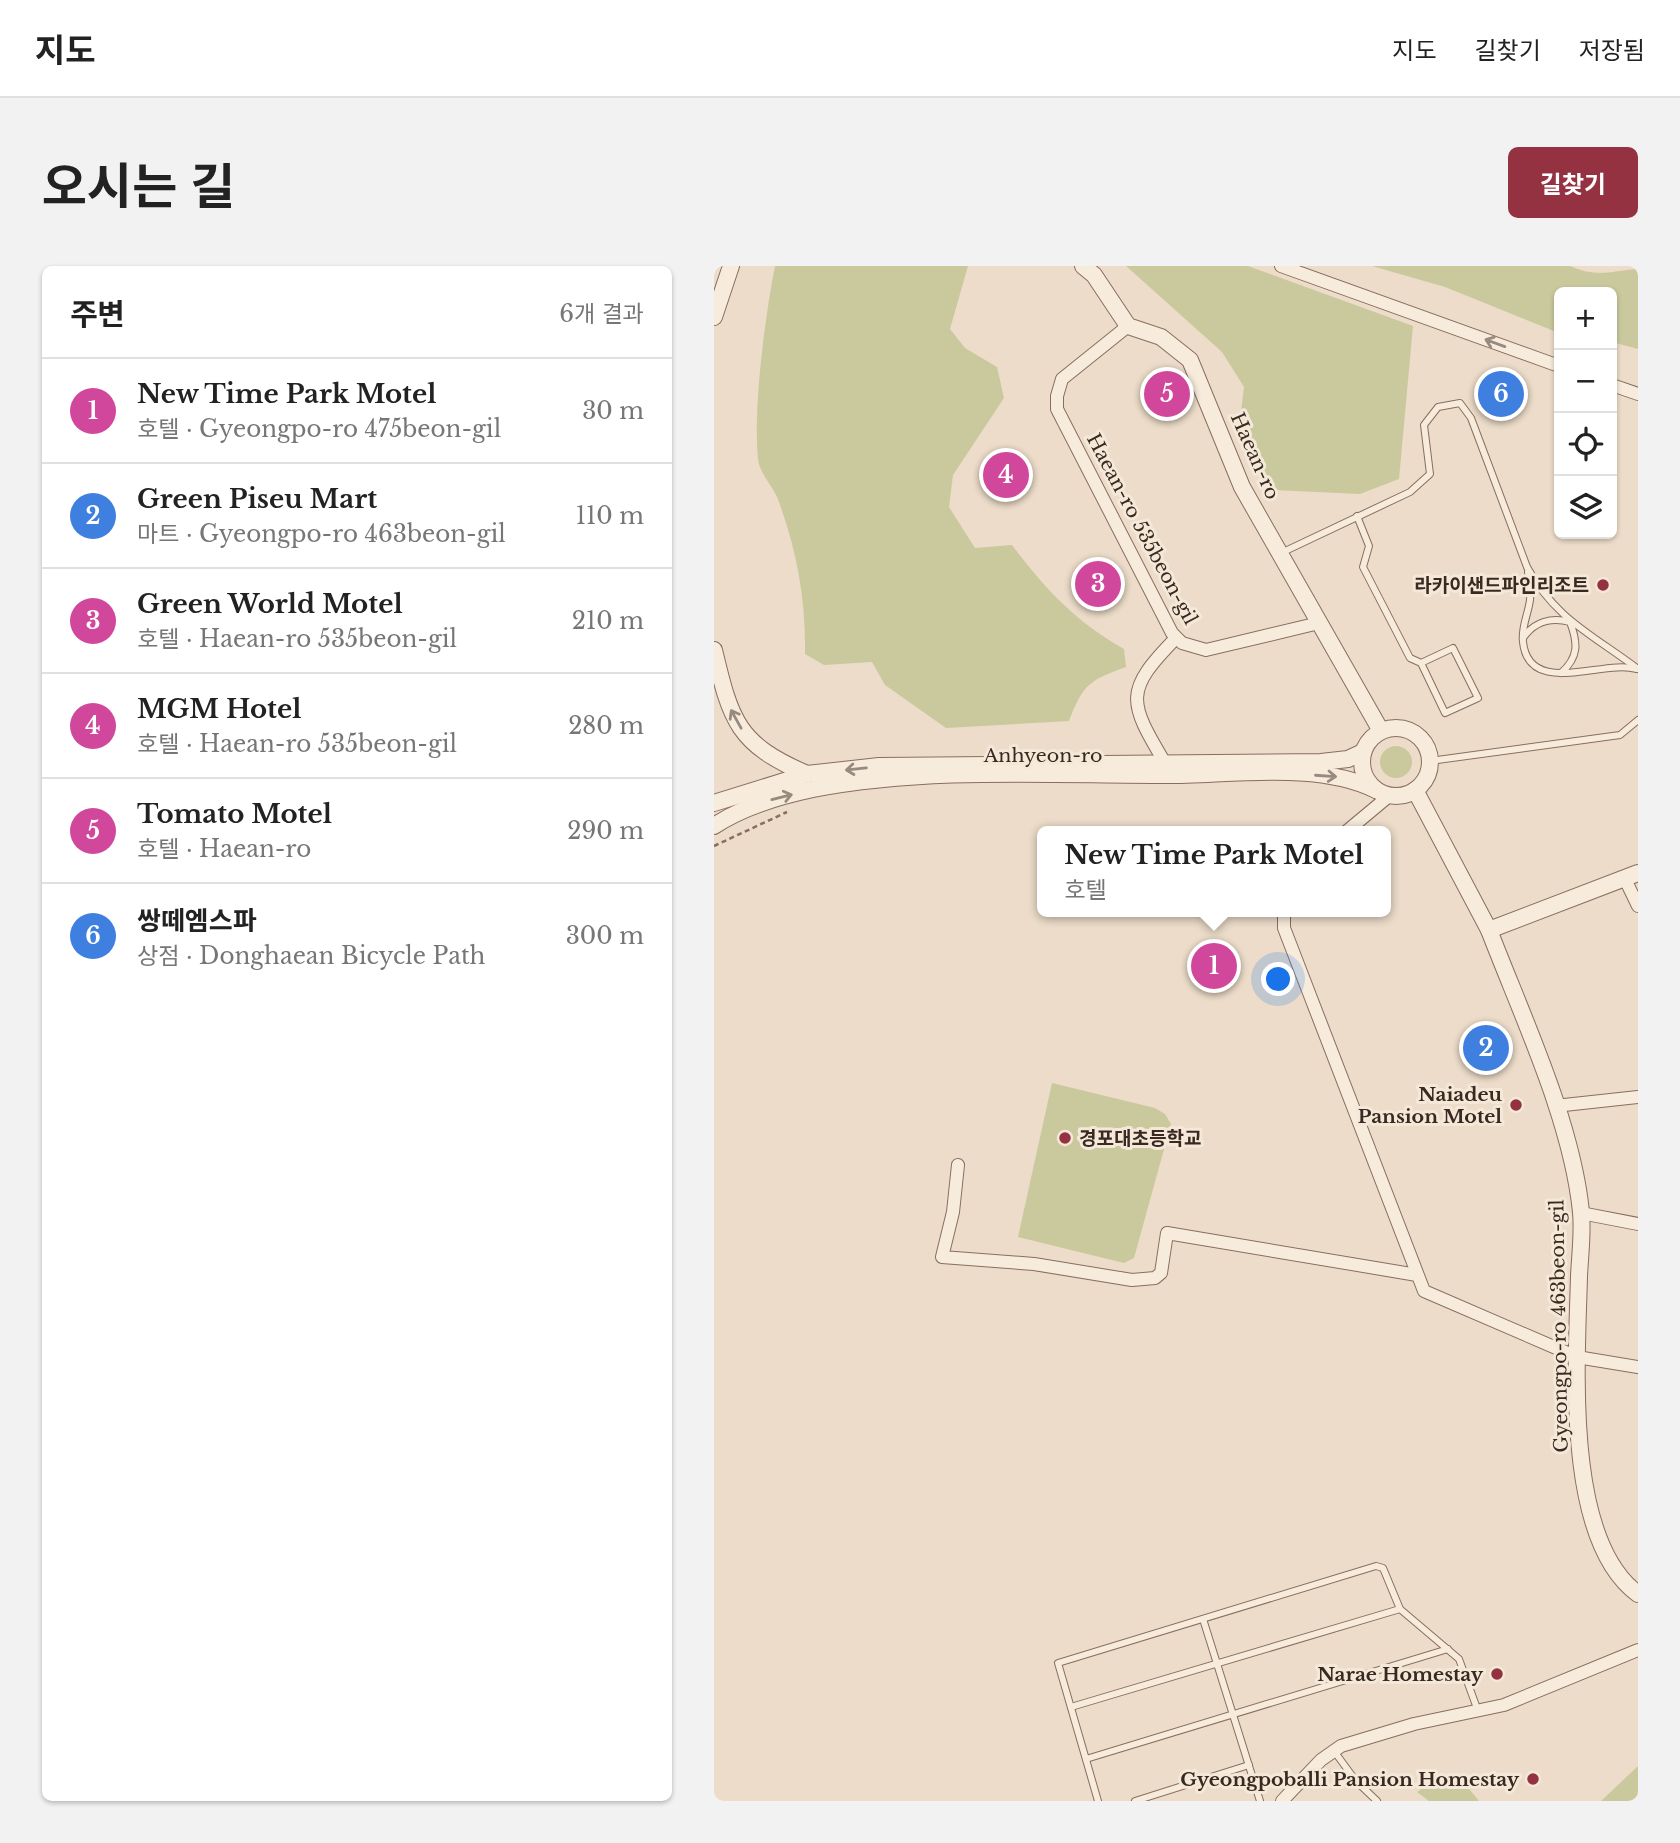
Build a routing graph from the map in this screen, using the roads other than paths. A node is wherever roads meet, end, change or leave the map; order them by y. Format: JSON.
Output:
{"nodes":[{"id":1,"x":731,"y":266,"type":"edge"},
{"id":2,"x":1083,"y":266,"type":"edge"},
{"id":3,"x":1281,"y":266,"type":"edge"},
{"id":4,"x":714,"y":317,"type":"edge"},
{"id":5,"x":1128,"y":326,"type":"junction"},
{"id":6,"x":1554,"y":364,"type":"edge"},
{"id":7,"x":1617,"y":386,"type":"edge"},
{"id":8,"x":1638,"y":394,"type":"edge"},
{"id":9,"x":1357,"y":516,"type":"junction"},
{"id":10,"x":1281,"y":553,"type":"junction"},
{"id":11,"x":1527,"y":567,"type":"junction"},
{"id":12,"x":1570,"y":622,"type":"junction"},
{"id":13,"x":1320,"y":623,"type":"junction"},
{"id":14,"x":1177,"y":638,"type":"junction"},
{"id":15,"x":1523,"y":639,"type":"junction"},
{"id":16,"x":714,"y":650,"type":"edge"},
{"id":17,"x":1421,"y":663,"type":"junction"},
{"id":18,"x":1638,"y":669,"type":"edge"},
{"id":19,"x":1560,"y":674,"type":"junction"},
{"id":20,"x":1638,"y":720,"type":"edge"},
{"id":21,"x":1381,"y":731,"type":"junction"},
{"id":22,"x":1363,"y":752,"type":"junction"},
{"id":23,"x":1430,"y":761,"type":"junction"},
{"id":24,"x":1165,"y":763,"type":"junction"},
{"id":25,"x":807,"y":774,"type":"junction"},
{"id":26,"x":1415,"y":790,"type":"junction"},
{"id":27,"x":1383,"y":793,"type":"junction"},
{"id":28,"x":714,"y":803,"type":"edge"},
{"id":29,"x":716,"y":820,"type":"edge"},
{"id":30,"x":1352,"y":826,"type":"edge"},
{"id":31,"x":1631,"y":875,"type":"edge"},
{"id":32,"x":1638,"y":905,"type":"edge"},
{"id":33,"x":1284,"y":917,"type":"edge"},
{"id":34,"x":1489,"y":930,"type":"junction"},
{"id":35,"x":1638,"y":1097,"type":"edge"},
{"id":36,"x":1555,"y":1106,"type":"junction"},
{"id":37,"x":958,"y":1165,"type":"dead end"},
{"id":38,"x":1581,"y":1213,"type":"junction"},
{"id":39,"x":1638,"y":1224,"type":"edge"},
{"id":40,"x":1417,"y":1275,"type":"junction"},
{"id":41,"x":1577,"y":1357,"type":"junction"},
{"id":42,"x":1638,"y":1367,"type":"edge"},
{"id":43,"x":1638,"y":1594,"type":"edge"},
{"id":44,"x":1400,"y":1609,"type":"junction"},
{"id":45,"x":1203,"y":1619,"type":"junction"},
{"id":46,"x":1448,"y":1649,"type":"junction"},
{"id":47,"x":1638,"y":1650,"type":"edge"},
{"id":48,"x":1217,"y":1664,"type":"junction"},
{"id":49,"x":1071,"y":1707,"type":"junction"},
{"id":50,"x":1478,"y":1711,"type":"junction"},
{"id":51,"x":1233,"y":1715,"type":"junction"},
{"id":52,"x":1334,"y":1751,"type":"junction"},
{"id":53,"x":1086,"y":1759,"type":"junction"},
{"id":54,"x":1249,"y":1765,"type":"junction"},
{"id":55,"x":1098,"y":1801,"type":"edge"},
{"id":56,"x":1135,"y":1801,"type":"edge"},
{"id":57,"x":1260,"y":1801,"type":"edge"},
{"id":58,"x":1282,"y":1801,"type":"edge"},
{"id":59,"x":1377,"y":1801,"type":"edge"}],
"edges":[{"from":1,"to":4,"type":"street"},
{"from":2,"to":5,"type":"street"},
{"from":6,"to":3,"type":"street","one_way":true},
{"from":5,"to":10,"type":"street","name":"Haean-ro"},
{"from":5,"to":14,"type":"street","name":"Haean-ro 535beon-gil"},
{"from":7,"to":8,"type":"street"},
{"from":9,"to":10,"type":"lane"},
{"from":9,"to":11,"type":"lane"},
{"from":9,"to":17,"type":"lane"},
{"from":10,"to":13,"type":"street","name":"Haean-ro"},
{"from":11,"to":12,"type":"lane"},
{"from":11,"to":15,"type":"lane"},
{"from":12,"to":15,"type":"lane"},
{"from":12,"to":18,"type":"lane"},
{"from":12,"to":19,"type":"lane"},
{"from":13,"to":14,"type":"street","name":"Haean-ro 535beon-gil"},
{"from":13,"to":21,"type":"street","name":"Haean-ro"},
{"from":14,"to":24,"type":"street"},
{"from":15,"to":19,"type":"lane"},
{"from":25,"to":16,"type":"street","one_way":true},
{"from":17,"to":17,"type":"lane"},
{"from":18,"to":19,"type":"lane"},
{"from":20,"to":23,"type":"lane"},
{"from":21,"to":22,"type":"street"},
{"from":21,"to":23,"type":"street"},
{"from":22,"to":24,"type":"street","name":"Anhyeon-ro"},
{"from":22,"to":27,"type":"street"},
{"from":23,"to":26,"type":"street"},
{"from":24,"to":25,"type":"street","name":"Anhyeon-ro","one_way":true},
{"from":25,"to":28,"type":"street","name":"Anhyeon-ro"},
{"from":26,"to":27,"type":"street"},
{"from":26,"to":34,"type":"street"},
{"from":29,"to":27,"type":"street","name":"Anhyeon-ro","one_way":true},
{"from":27,"to":30,"type":"street"},
{"from":31,"to":32,"type":"street"},
{"from":31,"to":34,"type":"street"},
{"from":33,"to":40,"type":"street"},
{"from":34,"to":36,"type":"street","name":"Gyeongpo-ro 463beon-gil"},
{"from":35,"to":36,"type":"street"},
{"from":36,"to":38,"type":"street","name":"Gyeongpo-ro 463beon-gil"},
{"from":37,"to":40,"type":"street"},
{"from":38,"to":39,"type":"street"},
{"from":38,"to":41,"type":"street","name":"Gyeongpo-ro 463beon-gil"},
{"from":40,"to":41,"type":"street"},
{"from":41,"to":42,"type":"street"},
{"from":41,"to":43,"type":"street","name":"Gyeongpo-ro 463beon-gil"},
{"from":44,"to":45,"type":"lane"},
{"from":44,"to":46,"type":"lane"},
{"from":44,"to":48,"type":"lane"},
{"from":45,"to":48,"type":"lane"},
{"from":45,"to":49,"type":"lane"},
{"from":46,"to":50,"type":"lane"},
{"from":46,"to":51,"type":"lane"},
{"from":47,"to":50,"type":"street"},
{"from":48,"to":49,"type":"lane"},
{"from":48,"to":51,"type":"lane"},
{"from":49,"to":53,"type":"lane"},
{"from":50,"to":52,"type":"street"},
{"from":51,"to":53,"type":"lane"},
{"from":51,"to":54,"type":"lane"},
{"from":52,"to":58,"type":"street"},
{"from":52,"to":59,"type":"lane"},
{"from":53,"to":55,"type":"lane"},
{"from":54,"to":56,"type":"lane"},
{"from":54,"to":57,"type":"lane"}]}
